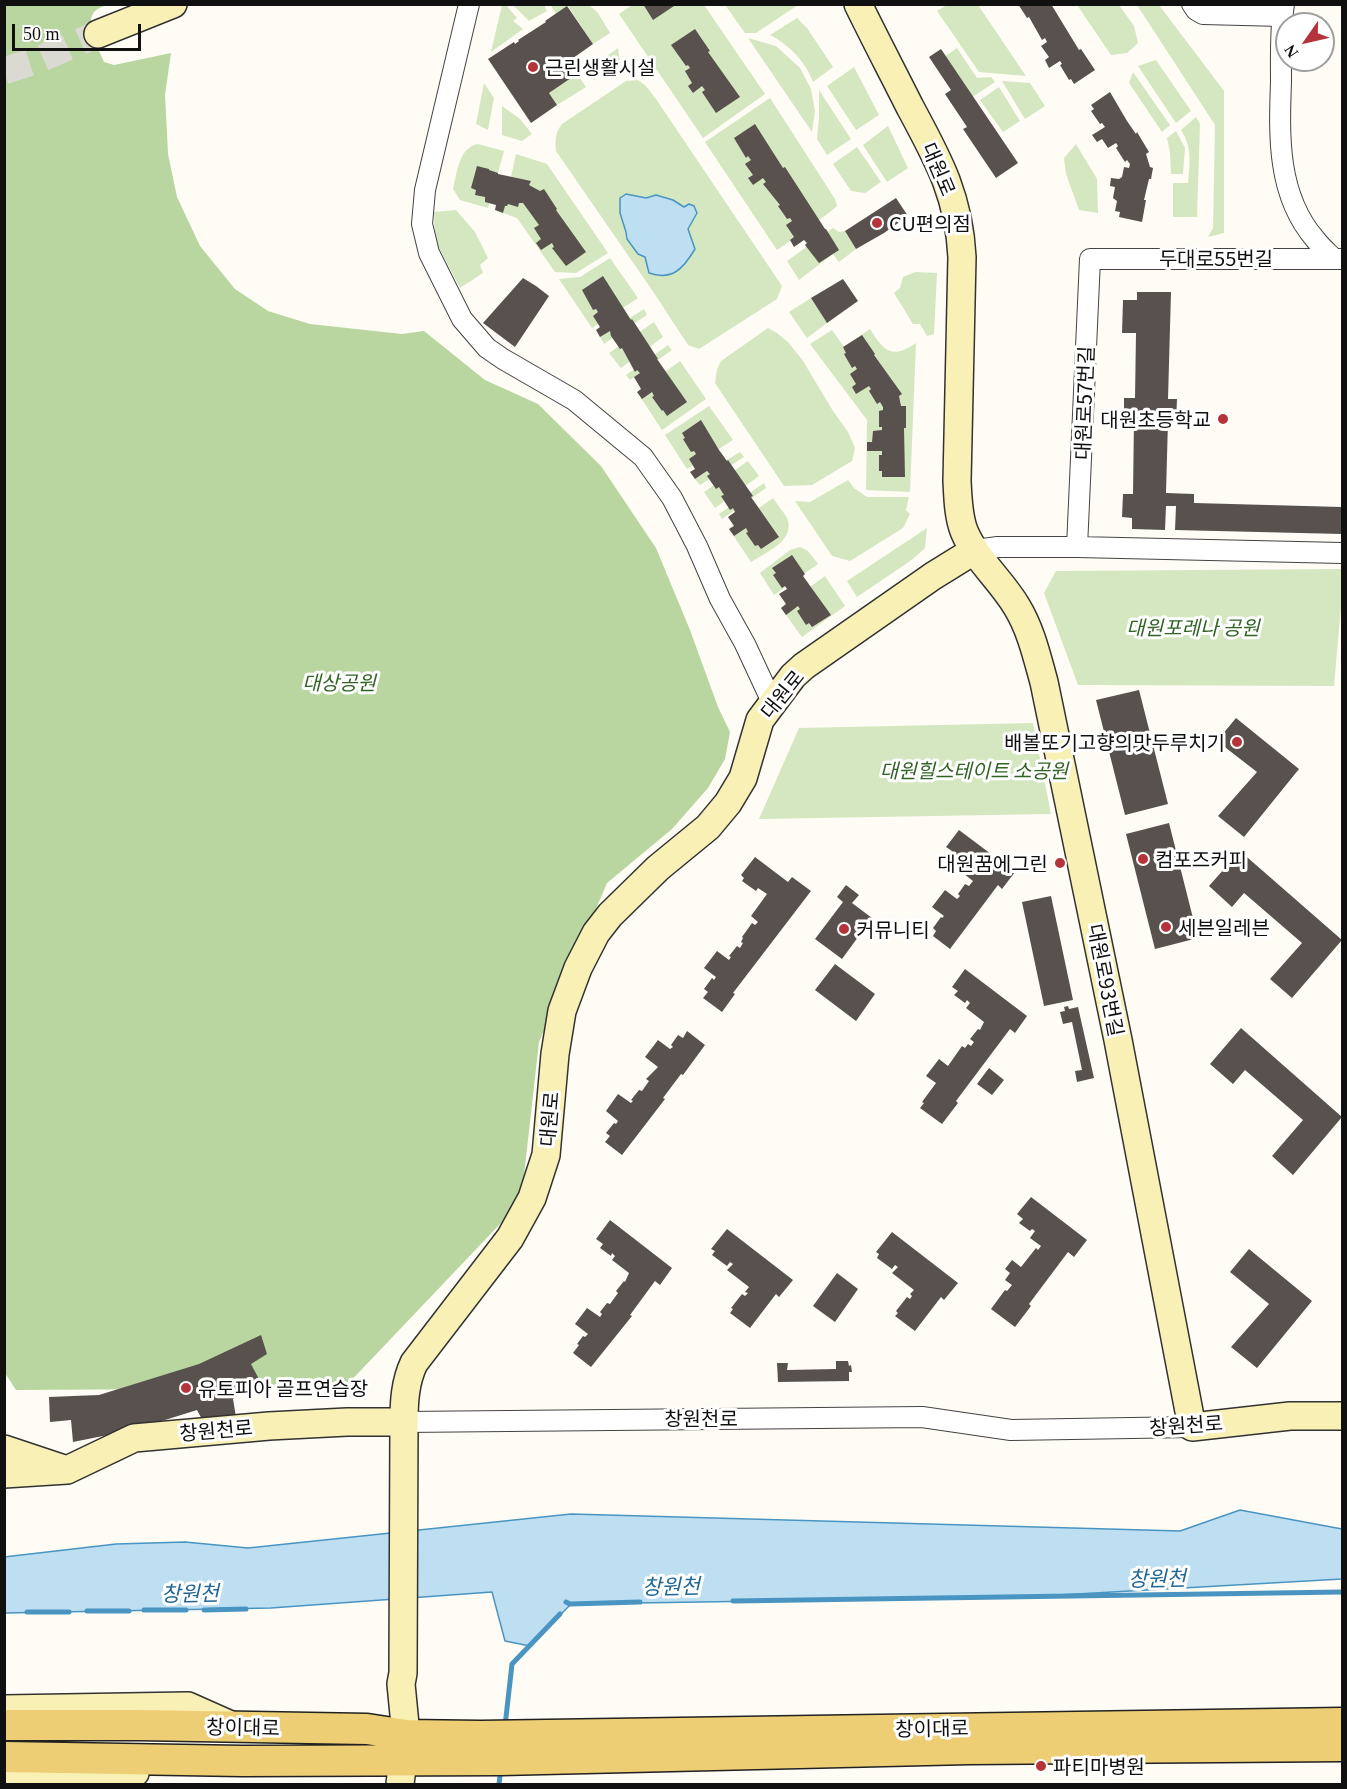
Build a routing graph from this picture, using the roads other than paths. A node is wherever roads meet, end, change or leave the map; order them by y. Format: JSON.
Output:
{"nodes":[{"id":1,"x":173,"y":4,"type":"edge"},
{"id":2,"x":469,"y":4,"type":"edge"},
{"id":3,"x":858,"y":4,"type":"edge"},
{"id":4,"x":1192,"y":4,"type":"edge"},
{"id":5,"x":1283,"y":10,"type":"edge"},
{"id":6,"x":98,"y":34,"type":"tunnel mouth"},
{"id":7,"x":1090,"y":259,"type":"joint"},
{"id":8,"x":1338,"y":259,"type":"edge"},
{"id":9,"x":1077,"y":547,"type":"junction"},
{"id":10,"x":975,"y":550,"type":"junction"},
{"id":11,"x":1342,"y":553,"type":"edge"},
{"id":12,"x":772,"y":702,"type":"junction"},
{"id":13,"x":1342,"y":1416,"type":"edge"},
{"id":14,"x":404,"y":1422,"type":"junction"},
{"id":15,"x":1192,"y":1427,"type":"junction"},
{"id":16,"x":4,"y":1449,"type":"edge"},
{"id":17,"x":67,"y":1470,"type":"junction"},
{"id":18,"x":4,"y":1474,"type":"edge"},
{"id":19,"x":4,"y":1709,"type":"edge"},
{"id":20,"x":1342,"y":1723,"type":"edge"},
{"id":21,"x":4,"y":1725,"type":"edge"},
{"id":22,"x":234,"y":1727,"type":"junction"},
{"id":23,"x":1342,"y":1746,"type":"edge"},
{"id":24,"x":524,"y":1747,"type":"junction"},
{"id":25,"x":4,"y":1757,"type":"edge"},
{"id":26,"x":403,"y":1760,"type":"edge"},
{"id":27,"x":243,"y":1761,"type":"junction"},
{"id":28,"x":4,"y":1776,"type":"edge"}],
"edges":[{"from":1,"to":6,"type":"street"},
{"from":2,"to":12,"type":"street"},
{"from":3,"to":10,"type":"street","name":"대원로"},
{"from":4,"to":5,"type":"street"},
{"from":5,"to":8,"type":"street"},
{"from":7,"to":8,"type":"street","name":"두대로55번길"},
{"from":7,"to":9,"type":"street","name":"대원로57번길"},
{"from":9,"to":10,"type":"street"},
{"from":9,"to":11,"type":"street"},
{"from":10,"to":12,"type":"street","name":"대원로"},
{"from":10,"to":15,"type":"street","name":"대원로93번길"},
{"from":12,"to":14,"type":"street","name":"대원로"},
{"from":13,"to":15,"type":"street","name":"창원천로"},
{"from":14,"to":15,"type":"street","name":"창원천로"},
{"from":14,"to":17,"type":"street","name":"창원천로"},
{"from":14,"to":26,"type":"street","name":"대원로"},
{"from":16,"to":17,"type":"street"},
{"from":17,"to":18,"type":"street"},
{"from":19,"to":22,"type":"street"},
{"from":20,"to":24,"type":"main road","name":"창이대로"},
{"from":21,"to":22,"type":"main road","name":"창이대로"},
{"from":22,"to":26,"type":"main road","name":"창이대로"},
{"from":23,"to":24,"type":"main road","name":"창이대로"},
{"from":24,"to":26,"type":"main road","name":"창이대로"},
{"from":25,"to":27,"type":"main road","name":"창이대로"},
{"from":26,"to":27,"type":"main road","name":"창이대로"},
{"from":27,"to":28,"type":"street"}]}
